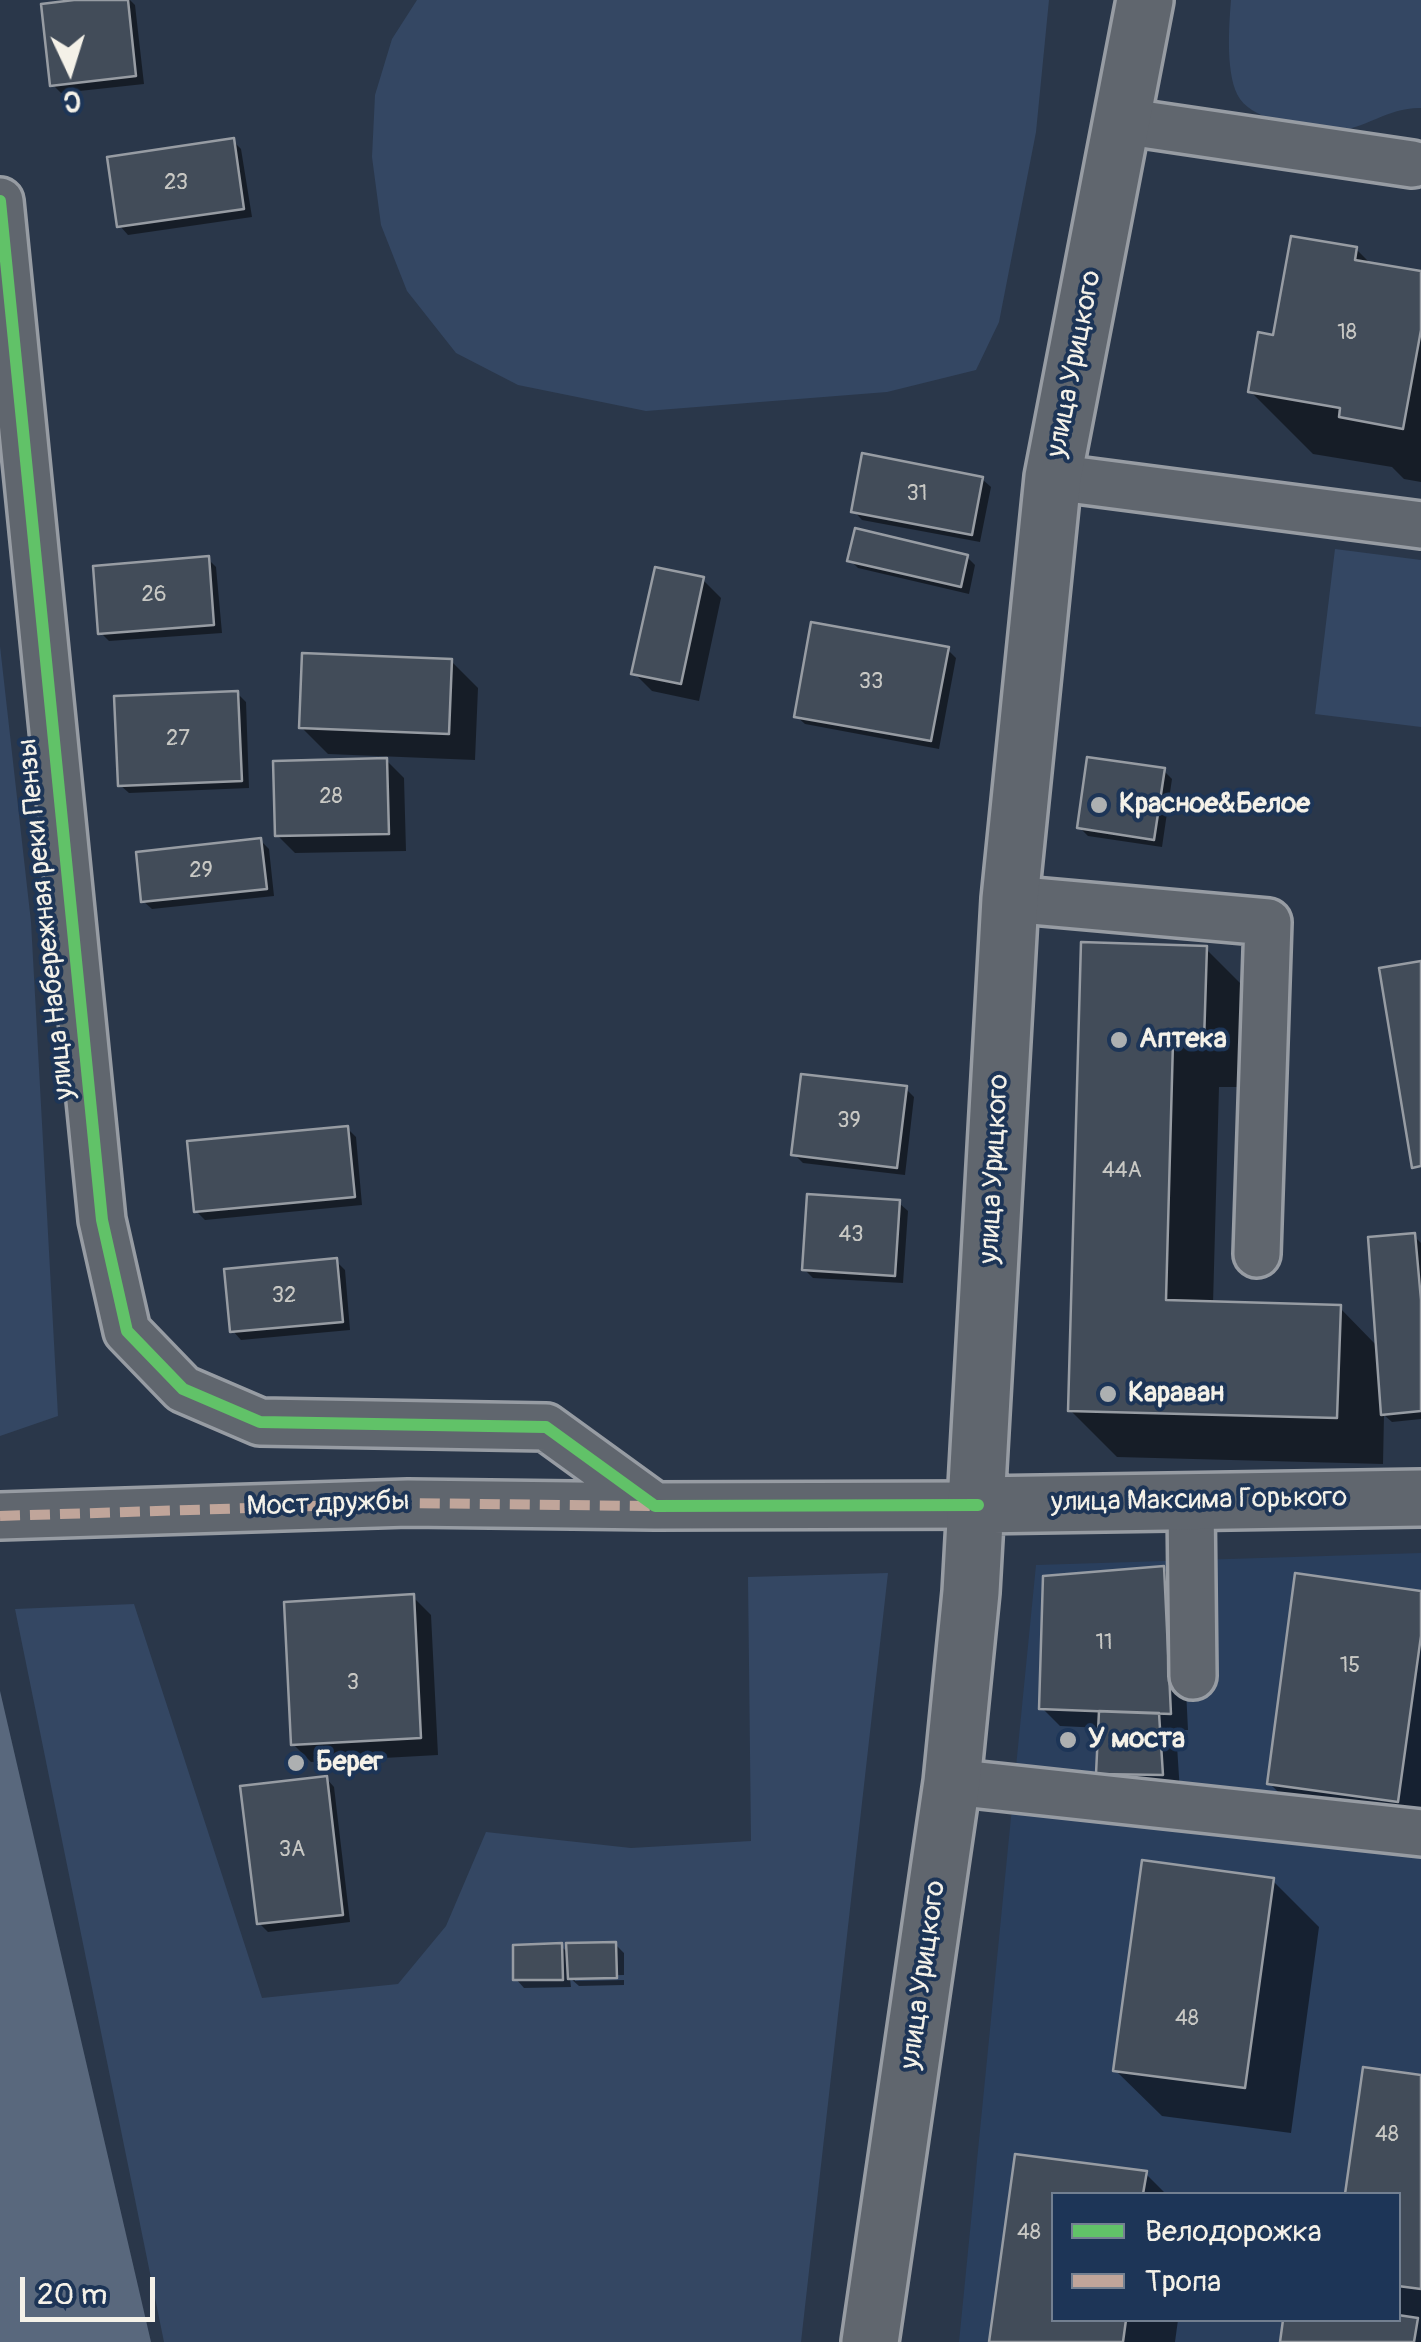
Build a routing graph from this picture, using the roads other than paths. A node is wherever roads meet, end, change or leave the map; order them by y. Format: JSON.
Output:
{"nodes":[{"id":1,"x":1146,"y":0,"type":"edge"},
{"id":2,"x":1122,"y":122,"type":"junction"},
{"id":3,"x":1412,"y":164,"type":"dead end"},
{"id":4,"x":0,"y":201,"type":"edge"},
{"id":5,"x":1053,"y":477,"type":"junction"},
{"id":6,"x":1421,"y":526,"type":"edge"},
{"id":7,"x":1010,"y":900,"type":"junction"},
{"id":8,"x":1257,"y":1254,"type":"dead end"},
{"id":9,"x":1421,"y":1498,"type":"edge"},
{"id":10,"x":1191,"y":1502,"type":"junction"},
{"id":11,"x":978,"y":1505,"type":"junction"},
{"id":12,"x":655,"y":1506,"type":"junction"},
{"id":13,"x":0,"y":1516,"type":"edge"},
{"id":14,"x":1193,"y":1676,"type":"dead end"},
{"id":15,"x":952,"y":1782,"type":"junction"},
{"id":16,"x":1421,"y":1833,"type":"edge"},
{"id":17,"x":870,"y":2342,"type":"edge"}],
"edges":[{"from":1,"to":2,"type":"main road","name":"улица Урицкого"},
{"from":2,"to":3,"type":"street"},
{"from":2,"to":5,"type":"main road","name":"улица Урицкого"},
{"from":4,"to":12,"type":"street","name":"улица Набережная реки Пензы"},
{"from":5,"to":6,"type":"street"},
{"from":5,"to":7,"type":"main road","name":"улица Урицкого"},
{"from":7,"to":8,"type":"street"},
{"from":7,"to":11,"type":"main road","name":"улица Урицкого"},
{"from":9,"to":10,"type":"main road","name":"улица Максима Горького"},
{"from":10,"to":11,"type":"main road","name":"улица Максима Горького"},
{"from":10,"to":14,"type":"street"},
{"from":11,"to":12,"type":"street","name":"Мост дружбы"},
{"from":11,"to":15,"type":"main road","name":"улица Урицкого"},
{"from":12,"to":13,"type":"street","name":"Мост дружбы"},
{"from":15,"to":16,"type":"street"},
{"from":15,"to":17,"type":"main road","name":"улица Урицкого"}]}
